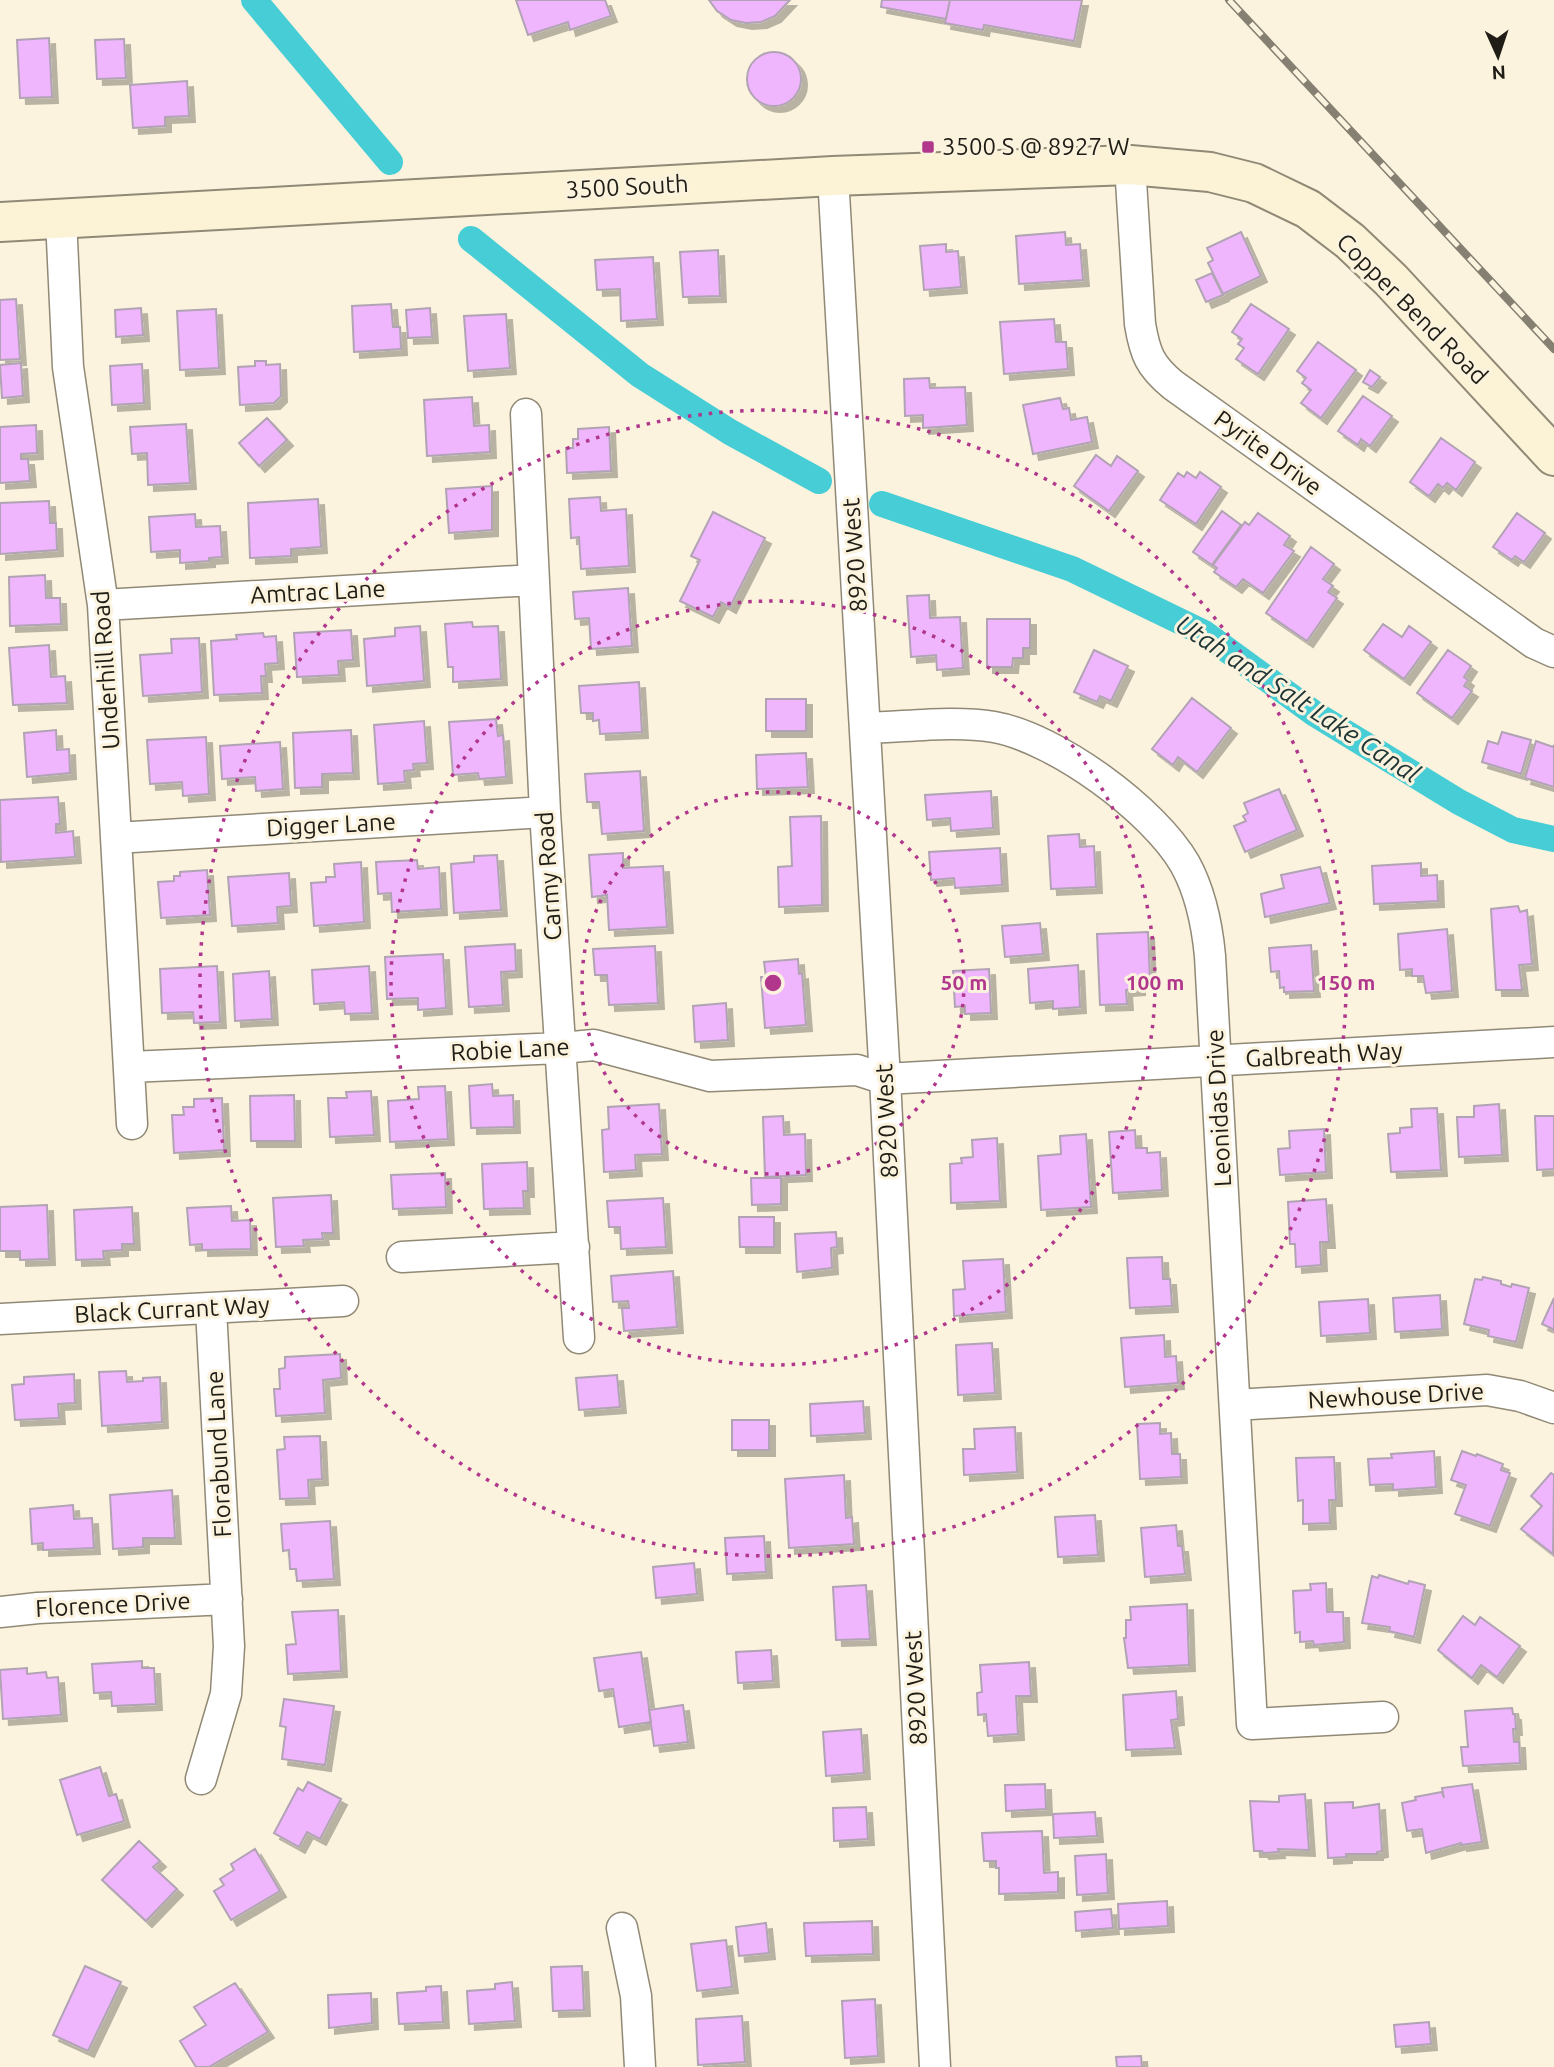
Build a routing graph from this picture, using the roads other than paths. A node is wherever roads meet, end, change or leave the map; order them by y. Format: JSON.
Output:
{"nodes":[{"id":1,"x":1130,"y":165,"type":"junction"},
{"id":2,"x":833,"y":176,"type":"junction"},
{"id":3,"x":1254,"y":183,"type":"joint"},
{"id":4,"x":61,"y":219,"type":"junction"},
{"id":5,"x":0,"y":222,"type":"edge"},
{"id":6,"x":526,"y":414,"type":"dead end"},
{"id":7,"x":1554,"y":456,"type":"edge"},
{"id":8,"x":533,"y":580,"type":"junction"},
{"id":9,"x":103,"y":605,"type":"junction"},
{"id":10,"x":1554,"y":652,"type":"edge"},
{"id":11,"x":866,"y":728,"type":"junction"},
{"id":12,"x":545,"y":812,"type":"junction"},
{"id":13,"x":116,"y":838,"type":"junction"},
{"id":14,"x":1554,"y":1042,"type":"edge"},
{"id":15,"x":561,"y":1048,"type":"junction"},
{"id":16,"x":1216,"y":1061,"type":"junction"},
{"id":17,"x":129,"y":1066,"type":"junction"},
{"id":18,"x":885,"y":1079,"type":"junction"},
{"id":19,"x":132,"y":1124,"type":"dead end"},
{"id":20,"x":574,"y":1247,"type":"junction"},
{"id":21,"x":402,"y":1256,"type":"dead end"},
{"id":22,"x":343,"y":1301,"type":"dead end"},
{"id":23,"x":212,"y":1309,"type":"junction"},
{"id":24,"x":0,"y":1319,"type":"edge"},
{"id":25,"x":579,"y":1338,"type":"dead end"},
{"id":26,"x":1236,"y":1405,"type":"junction"},
{"id":27,"x":1554,"y":1408,"type":"edge"},
{"id":28,"x":227,"y":1599,"type":"junction"},
{"id":29,"x":0,"y":1612,"type":"edge"},
{"id":30,"x":1383,"y":1717,"type":"dead end"},
{"id":31,"x":201,"y":1779,"type":"dead end"},
{"id":32,"x":622,"y":1928,"type":"dead end"},
{"id":33,"x":640,"y":2067,"type":"edge"},
{"id":34,"x":935,"y":2067,"type":"edge"}],
"edges":[{"from":1,"to":2,"type":"street","name":"3500 South"},
{"from":1,"to":3,"type":"street","name":"3500 South"},
{"from":1,"to":10,"type":"street","name":"Pyrite Drive"},
{"from":2,"to":4,"type":"street","name":"3500 South"},
{"from":2,"to":11,"type":"street","name":"8920 West"},
{"from":3,"to":7,"type":"street","name":"Copper Bend Road"},
{"from":4,"to":5,"type":"street","name":"3500 South"},
{"from":4,"to":9,"type":"street","name":"Underhill Road"},
{"from":6,"to":8,"type":"street","name":"Carmy Road"},
{"from":8,"to":9,"type":"street","name":"Amtrac Lane"},
{"from":8,"to":12,"type":"street","name":"Carmy Road"},
{"from":9,"to":13,"type":"street","name":"Underhill Road"},
{"from":11,"to":16,"type":"street","name":"Leonidas Drive"},
{"from":11,"to":18,"type":"street","name":"8920 West"},
{"from":12,"to":13,"type":"street","name":"Digger Lane"},
{"from":12,"to":15,"type":"street","name":"Carmy Road"},
{"from":13,"to":17,"type":"street","name":"Underhill Road"},
{"from":14,"to":16,"type":"street","name":"Galbreath Way"},
{"from":15,"to":17,"type":"street","name":"Robie Lane"},
{"from":15,"to":18,"type":"street","name":"Robie Lane"},
{"from":15,"to":20,"type":"street","name":"Carmy Road"},
{"from":16,"to":18,"type":"street","name":"Galbreath Way"},
{"from":16,"to":26,"type":"street","name":"Leonidas Drive"},
{"from":17,"to":19,"type":"street","name":"Underhill Road"},
{"from":18,"to":34,"type":"street","name":"8920 West"},
{"from":20,"to":21,"type":"street"},
{"from":20,"to":25,"type":"street","name":"Carmy Road"},
{"from":22,"to":23,"type":"street","name":"Black Currant Way"},
{"from":23,"to":24,"type":"street","name":"Black Currant Way"},
{"from":23,"to":28,"type":"street","name":"Florabund Lane"},
{"from":26,"to":27,"type":"street","name":"Newhouse Drive"},
{"from":26,"to":30,"type":"street","name":"Leonidas Drive"},
{"from":28,"to":29,"type":"street","name":"Florence Drive"},
{"from":28,"to":31,"type":"street","name":"Florabund Lane"},
{"from":32,"to":33,"type":"street"}]}
